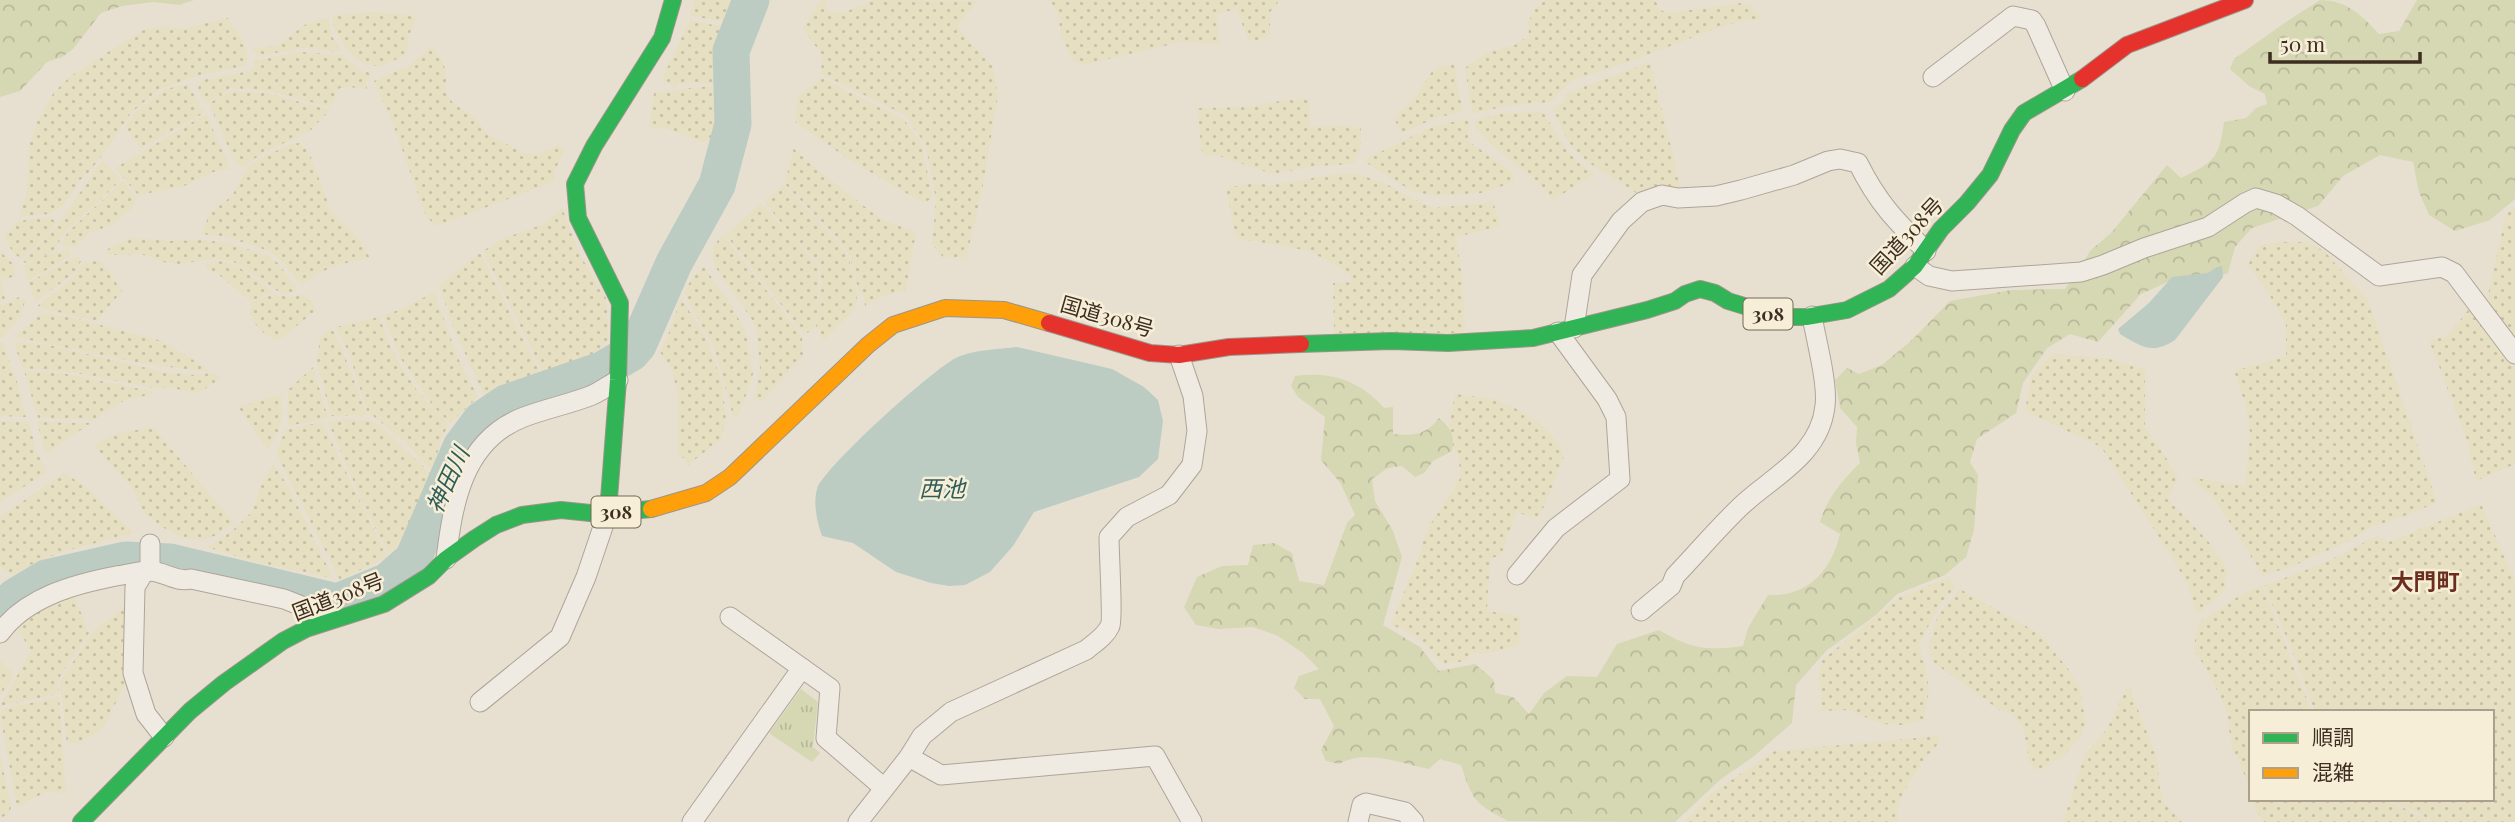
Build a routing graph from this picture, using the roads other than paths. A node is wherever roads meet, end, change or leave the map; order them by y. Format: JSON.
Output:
{"nodes":[{"id":1,"x":673,"y":0,"type":"edge"},
{"id":2,"x":2245,"y":0,"type":"edge"},
{"id":3,"x":1933,"y":77,"type":"dead end"},
{"id":4,"x":2065,"y":91,"type":"junction"},
{"id":5,"x":1920,"y":258,"type":"junction"},
{"id":6,"x":1812,"y":316,"type":"junction"},
{"id":7,"x":1566,"y":330,"type":"junction"},
{"id":8,"x":2515,"y":354,"type":"edge"},
{"id":9,"x":1180,"y":355,"type":"junction"},
{"id":10,"x":618,"y":380,"type":"junction"},
{"id":11,"x":608,"y":512,"type":"junction"},
{"id":12,"x":150,"y":544,"type":"dead end"},
{"id":13,"x":446,"y":559,"type":"junction"},
{"id":14,"x":147,"y":571,"type":"junction"},
{"id":15,"x":1517,"y":575,"type":"dead end"},
{"id":16,"x":1641,"y":611,"type":"dead end"},
{"id":17,"x":730,"y":617,"type":"dead end"},
{"id":18,"x":334,"y":619,"type":"junction"},
{"id":19,"x":0,"y":633,"type":"edge"},
{"id":20,"x":802,"y":668,"type":"junction"},
{"id":21,"x":480,"y":702,"type":"dead end"},
{"id":22,"x":163,"y":737,"type":"junction"},
{"id":23,"x":909,"y":757,"type":"junction"},
{"id":24,"x":884,"y":788,"type":"junction"},
{"id":25,"x":81,"y":822,"type":"edge"},
{"id":26,"x":692,"y":822,"type":"edge"},
{"id":27,"x":858,"y":822,"type":"edge"},
{"id":28,"x":1192,"y":822,"type":"edge"},
{"id":29,"x":1358,"y":822,"type":"edge"},
{"id":30,"x":1414,"y":822,"type":"edge"}],
"edges":[{"from":1,"to":10,"type":"main road"},
{"from":2,"to":4,"type":"main road","name":"国道308号","number":"308"},
{"from":3,"to":4,"type":"street"},
{"from":4,"to":5,"type":"main road","name":"国道308号","number":"308"},
{"from":5,"to":6,"type":"main road","name":"国道308号","number":"308"},
{"from":5,"to":7,"type":"street"},
{"from":5,"to":8,"type":"street"},
{"from":6,"to":7,"type":"main road","name":"国道308号","number":"308"},
{"from":6,"to":16,"type":"street"},
{"from":7,"to":9,"type":"main road","name":"国道308号","number":"308"},
{"from":7,"to":15,"type":"street"},
{"from":9,"to":11,"type":"main road","name":"国道308号","number":"308"},
{"from":9,"to":23,"type":"street"},
{"from":10,"to":11,"type":"main road"},
{"from":10,"to":13,"type":"street"},
{"from":11,"to":13,"type":"main road","name":"国道308号","number":"308"},
{"from":11,"to":21,"type":"street"},
{"from":12,"to":14,"type":"street"},
{"from":13,"to":18,"type":"main road","name":"国道308号","number":"308"},
{"from":14,"to":18,"type":"street"},
{"from":14,"to":19,"type":"street"},
{"from":14,"to":22,"type":"street"},
{"from":17,"to":20,"type":"street"},
{"from":18,"to":22,"type":"main road","name":"国道308号","number":"308"},
{"from":20,"to":24,"type":"street"},
{"from":20,"to":26,"type":"street"},
{"from":22,"to":25,"type":"main road","name":"国道308号","number":"308"},
{"from":23,"to":24,"type":"street"},
{"from":23,"to":28,"type":"street"},
{"from":24,"to":27,"type":"street"},
{"from":29,"to":30,"type":"street"}]}
